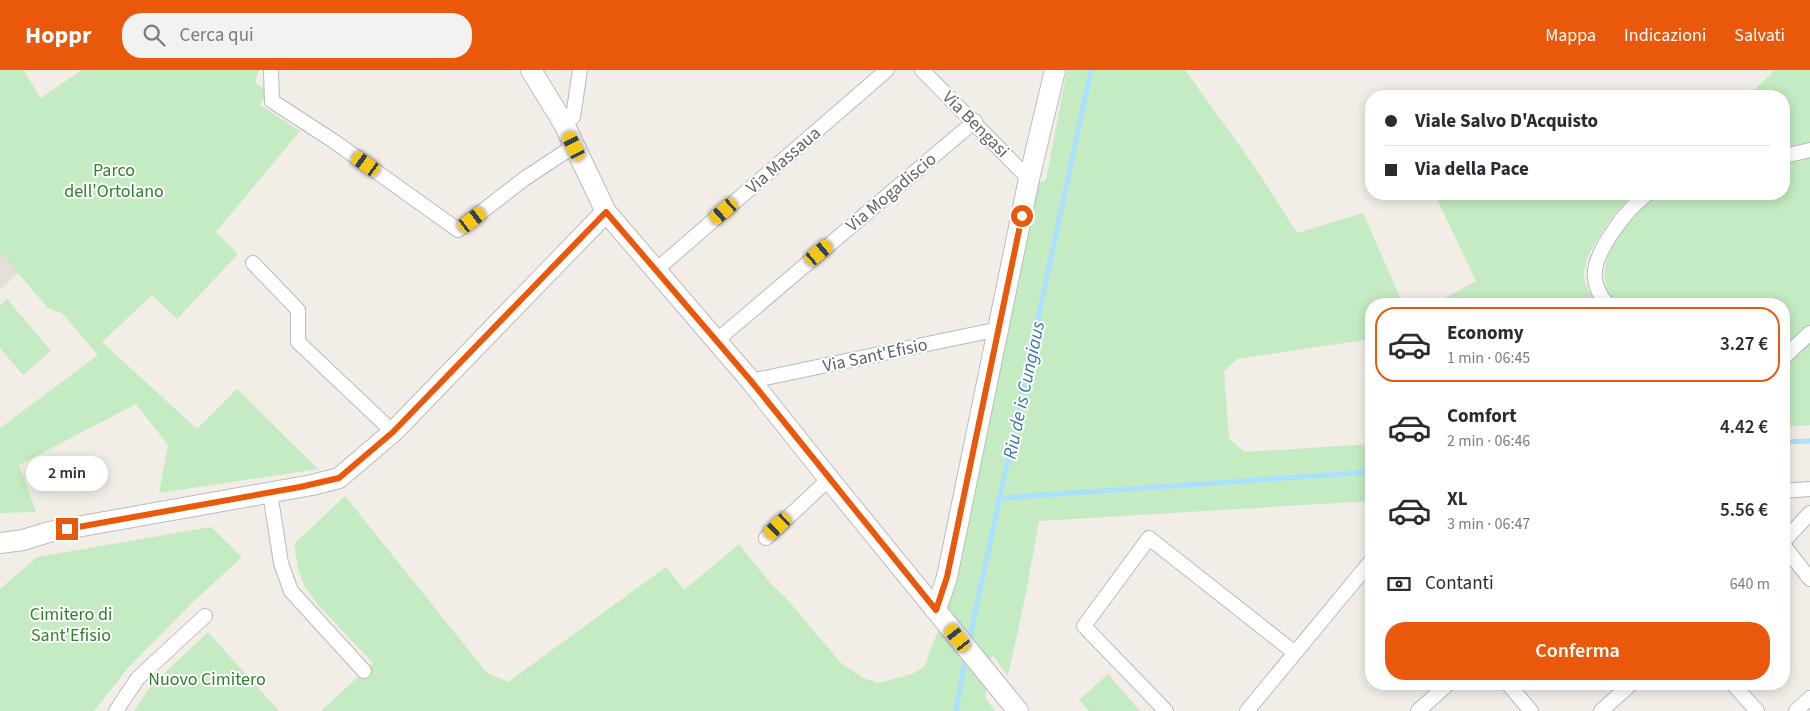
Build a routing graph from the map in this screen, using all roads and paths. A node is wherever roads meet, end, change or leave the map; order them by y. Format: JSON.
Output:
{"nodes":[{"id":1,"x":531,"y":70,"type":"edge"},
{"id":2,"x":580,"y":70,"type":"edge"},
{"id":3,"x":887,"y":70,"type":"edge"},
{"id":4,"x":922,"y":70,"type":"edge"},
{"id":5,"x":1055,"y":70,"type":"edge"},
{"id":6,"x":271,"y":72,"type":"dead end"},
{"id":7,"x":974,"y":121,"type":"junction"},
{"id":8,"x":564,"y":124,"type":"junction"},
{"id":9,"x":574,"y":146,"type":"junction"},
{"id":10,"x":1810,"y":150,"type":"edge"},
{"id":11,"x":1790,"y":155,"type":"edge"},
{"id":12,"x":1029,"y":179,"type":"junction"},
{"id":13,"x":1639,"y":200,"type":"edge"},
{"id":14,"x":606,"y":212,"type":"junction"},
{"id":15,"x":252,"y":263,"type":"dead end"},
{"id":16,"x":656,"y":270,"type":"junction"},
{"id":17,"x":1602,"y":298,"type":"edge"},
{"id":18,"x":999,"y":329,"type":"junction"},
{"id":19,"x":1810,"y":333,"type":"edge"},
{"id":20,"x":716,"y":341,"type":"junction"},
{"id":21,"x":1790,"y":352,"type":"edge"},
{"id":22,"x":751,"y":381,"type":"junction"},
{"id":23,"x":393,"y":432,"type":"junction"},
{"id":24,"x":829,"y":479,"type":"junction"},
{"id":25,"x":1810,"y":489,"type":"edge"},
{"id":26,"x":1790,"y":491,"type":"edge"},
{"id":27,"x":270,"y":493,"type":"junction"},
{"id":28,"x":1810,"y":513,"type":"edge"},
{"id":29,"x":1790,"y":535,"type":"edge"},
{"id":30,"x":766,"y":538,"type":"dead end"},
{"id":31,"x":23,"y":540,"type":"junction"},
{"id":32,"x":0,"y":543,"type":"edge"},
{"id":33,"x":1790,"y":553,"type":"edge"},
{"id":34,"x":0,"y":555,"type":"edge"},
{"id":35,"x":1365,"y":568,"type":"edge"},
{"id":36,"x":1810,"y":578,"type":"edge"},
{"id":37,"x":205,"y":616,"type":"dead end"},
{"id":38,"x":941,"y":616,"type":"junction"},
{"id":39,"x":1295,"y":653,"type":"junction"},
{"id":40,"x":364,"y":671,"type":"dead end"},
{"id":41,"x":1441,"y":690,"type":"edge"},
{"id":42,"x":1513,"y":690,"type":"edge"},
{"id":43,"x":1624,"y":690,"type":"edge"},
{"id":44,"x":1738,"y":690,"type":"edge"},
{"id":45,"x":1810,"y":698,"type":"edge"},
{"id":46,"x":116,"y":711,"type":"edge"},
{"id":47,"x":1018,"y":711,"type":"edge"},
{"id":48,"x":1166,"y":711,"type":"edge"},
{"id":49,"x":1247,"y":711,"type":"edge"},
{"id":50,"x":1418,"y":711,"type":"edge"},
{"id":51,"x":1531,"y":711,"type":"edge"},
{"id":52,"x":1601,"y":711,"type":"edge"},
{"id":53,"x":1757,"y":711,"type":"edge"},
{"id":54,"x":1796,"y":711,"type":"edge"}],
"edges":[{"from":1,"to":8,"type":"street"},
{"from":2,"to":8,"type":"street"},
{"from":3,"to":16,"type":"street","name":"Via Massaua"},
{"from":4,"to":7,"type":"street","name":"Via Bengasi"},
{"from":5,"to":12,"type":"street"},
{"from":6,"to":9,"type":"street"},
{"from":7,"to":12,"type":"street","name":"Via Bengasi"},
{"from":7,"to":20,"type":"street","name":"Via Mogadiscio"},
{"from":8,"to":9,"type":"street"},
{"from":9,"to":14,"type":"street"},
{"from":10,"to":11,"type":"street"},
{"from":12,"to":18,"type":"street"},
{"from":13,"to":17,"type":"street"},
{"from":14,"to":16,"type":"street"},
{"from":14,"to":23,"type":"street"},
{"from":15,"to":23,"type":"street"},
{"from":16,"to":20,"type":"street"},
{"from":18,"to":22,"type":"street","name":"Via Sant'Efisio"},
{"from":18,"to":38,"type":"street"},
{"from":19,"to":21,"type":"street"},
{"from":20,"to":22,"type":"street"},
{"from":22,"to":24,"type":"street"},
{"from":23,"to":27,"type":"street"},
{"from":24,"to":30,"type":"street"},
{"from":24,"to":38,"type":"street"},
{"from":25,"to":26,"type":"street"},
{"from":27,"to":31,"type":"street"},
{"from":27,"to":40,"type":"street"},
{"from":28,"to":29,"type":"street"},
{"from":31,"to":32,"type":"street"},
{"from":31,"to":34,"type":"street"},
{"from":33,"to":36,"type":"street"},
{"from":35,"to":39,"type":"street"},
{"from":37,"to":46,"type":"street"},
{"from":38,"to":47,"type":"street"},
{"from":39,"to":48,"type":"street"},
{"from":39,"to":49,"type":"street"},
{"from":41,"to":50,"type":"street"},
{"from":42,"to":51,"type":"street"},
{"from":43,"to":52,"type":"street"},
{"from":44,"to":53,"type":"street"},
{"from":45,"to":54,"type":"street"}]}
